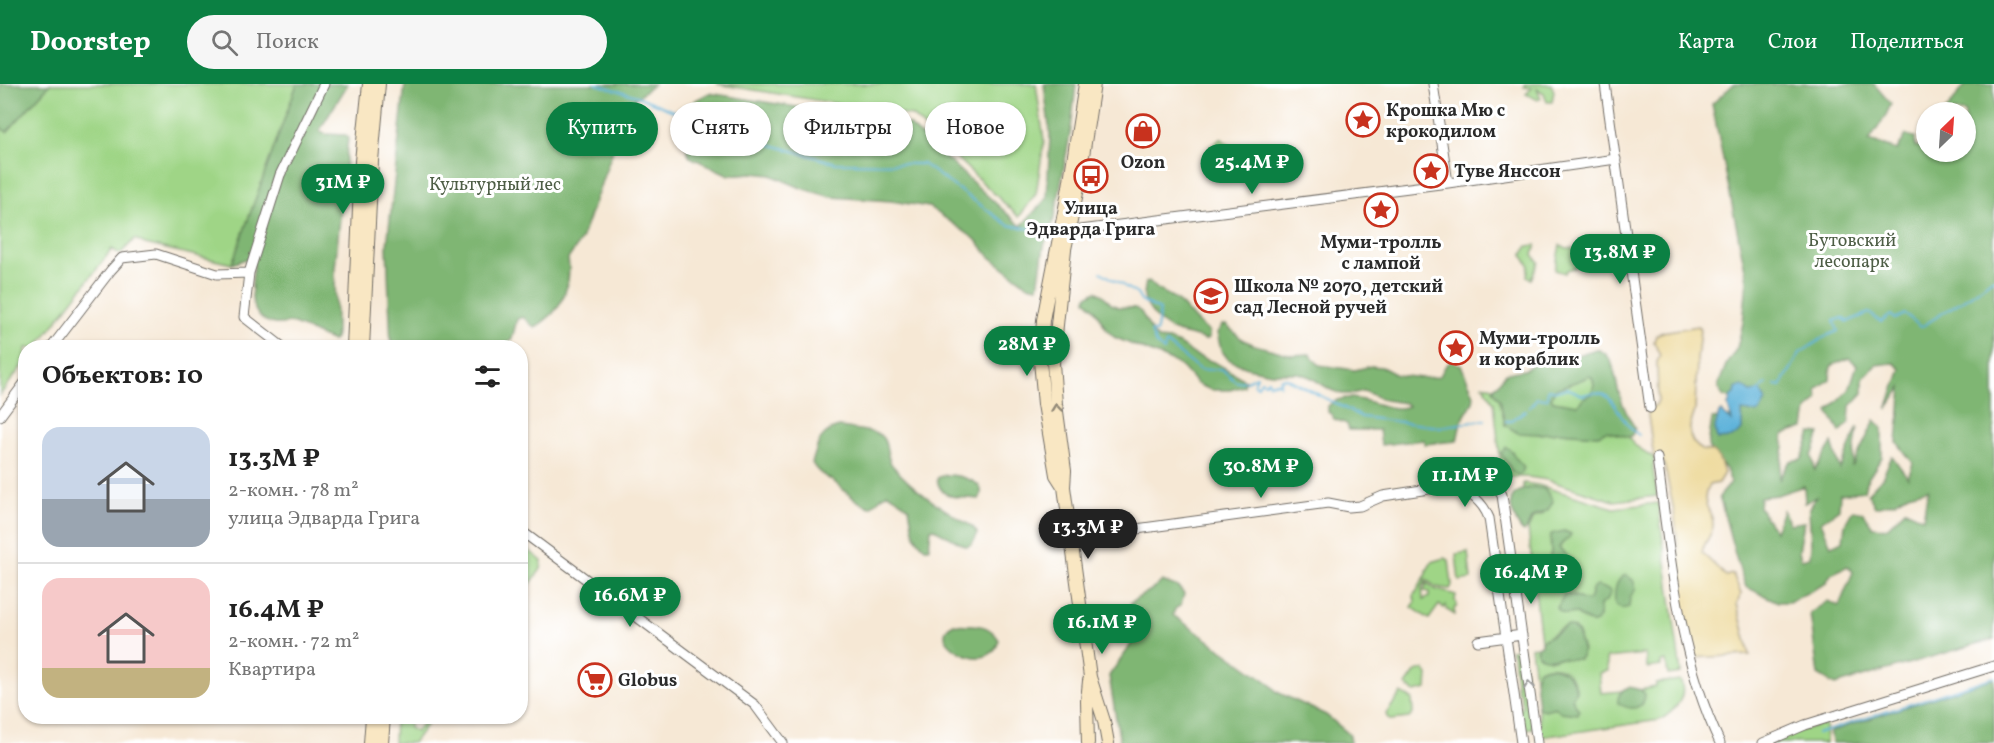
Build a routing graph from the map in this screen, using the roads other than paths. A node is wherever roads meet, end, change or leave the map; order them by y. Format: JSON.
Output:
{"nodes":[{"id":1,"x":324,"y":84,"type":"edge"},
{"id":2,"x":369,"y":84,"type":"edge"},
{"id":3,"x":379,"y":84,"type":"edge"},
{"id":4,"x":1085,"y":84,"type":"edge"},
{"id":5,"x":1094,"y":84,"type":"edge"},
{"id":6,"x":1434,"y":84,"type":"edge"},
{"id":7,"x":1605,"y":84,"type":"edge"},
{"id":8,"x":1616,"y":159,"type":"junction"},
{"id":9,"x":1448,"y":183,"type":"junction"},
{"id":10,"x":1064,"y":232,"type":"junction"},
{"id":11,"x":249,"y":273,"type":"junction"},
{"id":12,"x":57,"y":340,"type":"edge"},
{"id":13,"x":274,"y":340,"type":"edge"},
{"id":14,"x":353,"y":340,"type":"edge"},
{"id":15,"x":363,"y":340,"type":"edge"},
{"id":16,"x":18,"y":392,"type":"edge"},
{"id":17,"x":1650,"y":408,"type":"dead end"},
{"id":18,"x":0,"y":416,"type":"edge"},
{"id":19,"x":1657,"y":458,"type":"dead end"},
{"id":20,"x":1454,"y":486,"type":"junction"},
{"id":21,"x":528,"y":536,"type":"edge"},
{"id":22,"x":1070,"y":538,"type":"junction"},
{"id":23,"x":1522,"y":635,"type":"junction"},
{"id":24,"x":1506,"y":637,"type":"junction"},
{"id":25,"x":1478,"y":641,"type":"dead end"},
{"id":26,"x":1994,"y":666,"type":"edge"},
{"id":27,"x":1090,"y":676,"type":"junction"},
{"id":28,"x":371,"y":724,"type":"edge"},
{"id":29,"x":383,"y":724,"type":"edge"},
{"id":30,"x":389,"y":724,"type":"edge"},
{"id":31,"x":370,"y":743,"type":"edge"},
{"id":32,"x":382,"y":743,"type":"edge"},
{"id":33,"x":390,"y":743,"type":"edge"},
{"id":34,"x":783,"y":743,"type":"edge"},
{"id":35,"x":1088,"y":743,"type":"edge"},
{"id":36,"x":1108,"y":743,"type":"edge"},
{"id":37,"x":1521,"y":743,"type":"edge"},
{"id":38,"x":1537,"y":743,"type":"edge"},
{"id":39,"x":1720,"y":743,"type":"edge"},
{"id":40,"x":1763,"y":743,"type":"edge"}],
"edges":[{"from":1,"to":11,"type":"street"},
{"from":2,"to":14,"type":"street"},
{"from":3,"to":15,"type":"street"},
{"from":4,"to":10,"type":"street"},
{"from":5,"to":10,"type":"street"},
{"from":6,"to":9,"type":"street"},
{"from":7,"to":8,"type":"street"},
{"from":8,"to":9,"type":"street"},
{"from":8,"to":17,"type":"street"},
{"from":9,"to":10,"type":"street"},
{"from":10,"to":22,"type":"street"},
{"from":11,"to":12,"type":"street"},
{"from":11,"to":13,"type":"street"},
{"from":16,"to":18,"type":"street"},
{"from":19,"to":39,"type":"street"},
{"from":20,"to":22,"type":"street"},
{"from":20,"to":23,"type":"street"},
{"from":20,"to":24,"type":"street"},
{"from":21,"to":34,"type":"street"},
{"from":22,"to":27,"type":"street"},
{"from":23,"to":24,"type":"street"},
{"from":38,"to":23,"type":"street","one_way":true},
{"from":24,"to":25,"type":"street"},
{"from":24,"to":37,"type":"street"},
{"from":26,"to":40,"type":"street"},
{"from":27,"to":35,"type":"street"},
{"from":27,"to":36,"type":"street"},
{"from":28,"to":31,"type":"street"},
{"from":29,"to":32,"type":"street"},
{"from":30,"to":33,"type":"street"}]}
